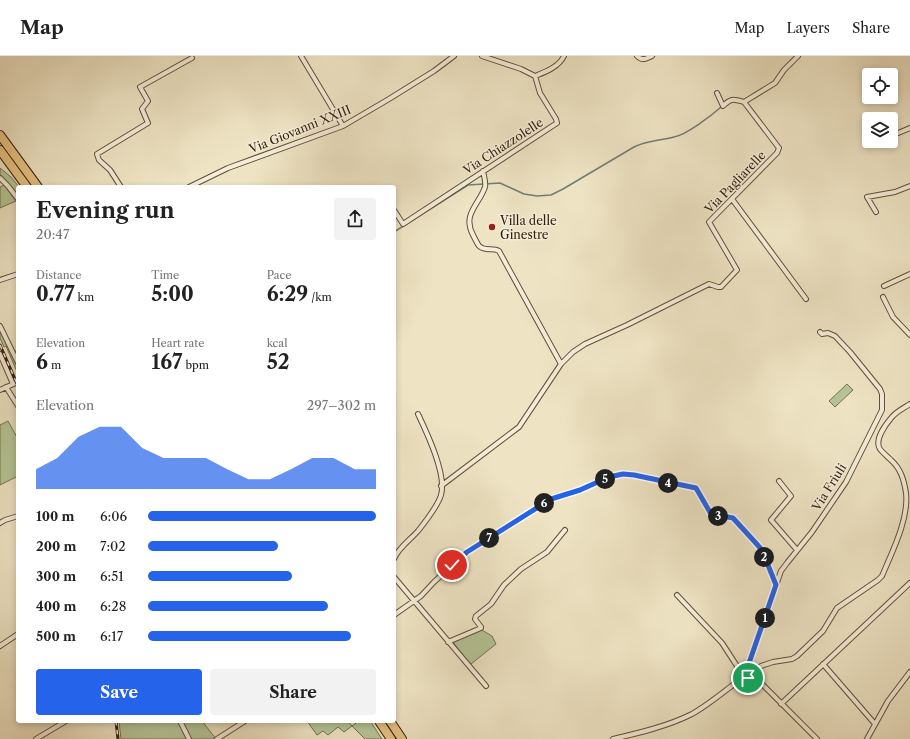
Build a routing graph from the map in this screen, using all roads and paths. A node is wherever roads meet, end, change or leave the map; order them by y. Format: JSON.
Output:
{"nodes":[{"id":1,"x":301,"y":56,"type":"edge"},
{"id":2,"x":454,"y":56,"type":"edge"},
{"id":3,"x":482,"y":56,"type":"edge"},
{"id":4,"x":564,"y":56,"type":"edge"},
{"id":5,"x":637,"y":56,"type":"edge"},
{"id":6,"x":652,"y":56,"type":"edge"},
{"id":7,"x":798,"y":56,"type":"edge"},
{"id":8,"x":192,"y":58,"type":"dead end"},
{"id":9,"x":534,"y":76,"type":"junction"},
{"id":10,"x":717,"y":93,"type":"dead end"},
{"id":11,"x":744,"y":102,"type":"junction"},
{"id":12,"x":343,"y":126,"type":"junction"},
{"id":13,"x":910,"y":128,"type":"edge"},
{"id":14,"x":898,"y":133,"type":"edge"},
{"id":15,"x":0,"y":135,"type":"edge"},
{"id":16,"x":0,"y":150,"type":"edge"},
{"id":17,"x":483,"y":171,"type":"junction"},
{"id":18,"x":0,"y":178,"type":"edge"},
{"id":19,"x":26,"y":185,"type":"edge"},
{"id":20,"x":37,"y":185,"type":"edge"},
{"id":21,"x":119,"y":185,"type":"edge"},
{"id":22,"x":193,"y":185,"type":"edge"},
{"id":23,"x":910,"y":186,"type":"edge"},
{"id":24,"x":16,"y":196,"type":"edge"},
{"id":25,"x":732,"y":199,"type":"junction"},
{"id":26,"x":876,"y":212,"type":"dead end"},
{"id":27,"x":396,"y":213,"type":"edge"},
{"id":28,"x":910,"y":274,"type":"edge"},
{"id":29,"x":16,"y":275,"type":"edge"},
{"id":30,"x":0,"y":280,"type":"edge"},
{"id":31,"x":884,"y":286,"type":"dead end"},
{"id":32,"x":883,"y":297,"type":"dead end"},
{"id":33,"x":806,"y":299,"type":"dead end"},
{"id":34,"x":0,"y":326,"type":"edge"},
{"id":35,"x":820,"y":332,"type":"dead end"},
{"id":36,"x":910,"y":335,"type":"edge"},
{"id":37,"x":0,"y":354,"type":"edge"},
{"id":38,"x":16,"y":359,"type":"edge"},
{"id":39,"x":561,"y":364,"type":"junction"},
{"id":40,"x":16,"y":383,"type":"edge"},
{"id":41,"x":13,"y":384,"type":"junction"},
{"id":42,"x":6,"y":387,"type":"junction"},
{"id":43,"x":0,"y":390,"type":"edge"},
{"id":44,"x":16,"y":403,"type":"edge"},
{"id":45,"x":910,"y":404,"type":"edge"},
{"id":46,"x":418,"y":414,"type":"dead end"},
{"id":47,"x":779,"y":481,"type":"dead end"},
{"id":48,"x":442,"y":486,"type":"junction"},
{"id":49,"x":16,"y":517,"type":"edge"},
{"id":50,"x":0,"y":524,"type":"edge"},
{"id":51,"x":565,"y":530,"type":"dead end"},
{"id":52,"x":797,"y":550,"type":"junction"},
{"id":53,"x":396,"y":553,"type":"edge"},
{"id":54,"x":396,"y":580,"type":"edge"},
{"id":55,"x":910,"y":583,"type":"edge"},
{"id":56,"x":776,"y":585,"type":"junction"},
{"id":57,"x":677,"y":595,"type":"dead end"},
{"id":58,"x":414,"y":602,"type":"junction"},
{"id":59,"x":396,"y":614,"type":"edge"},
{"id":60,"x":16,"y":635,"type":"edge"},
{"id":61,"x":448,"y":642,"type":"junction"},
{"id":62,"x":0,"y":646,"type":"edge"},
{"id":63,"x":823,"y":664,"type":"junction"},
{"id":64,"x":910,"y":672,"type":"edge"},
{"id":65,"x":749,"y":674,"type":"junction"},
{"id":66,"x":486,"y":686,"type":"dead end"},
{"id":67,"x":781,"y":704,"type":"junction"},
{"id":68,"x":63,"y":723,"type":"edge"},
{"id":69,"x":181,"y":723,"type":"edge"},
{"id":70,"x":242,"y":723,"type":"edge"},
{"id":71,"x":380,"y":723,"type":"edge"},
{"id":72,"x":391,"y":723,"type":"edge"},
{"id":73,"x":875,"y":724,"type":"junction"},
{"id":74,"x":36,"y":739,"type":"edge"},
{"id":75,"x":189,"y":739,"type":"edge"},
{"id":76,"x":217,"y":739,"type":"edge"},
{"id":77,"x":391,"y":739,"type":"edge"},
{"id":78,"x":402,"y":739,"type":"edge"},
{"id":79,"x":613,"y":739,"type":"edge"},
{"id":80,"x":817,"y":739,"type":"edge"},
{"id":81,"x":867,"y":739,"type":"edge"}],
"edges":[{"from":1,"to":12,"type":"street"},
{"from":2,"to":12,"type":"street","name":"Via Giovanni XXIII"},
{"from":3,"to":9,"type":"street"},
{"from":4,"to":9,"type":"street"},
{"from":5,"to":6,"type":"street"},
{"from":7,"to":11,"type":"street"},
{"from":8,"to":21,"type":"street"},
{"from":9,"to":17,"type":"street","name":"Via Chiazzolelle"},
{"from":10,"to":11,"type":"street"},
{"from":11,"to":25,"type":"street","name":"Via Pagliarelle"},
{"from":12,"to":22,"type":"street","name":"Via Giovanni XXIII"},
{"from":13,"to":14,"type":"street"},
{"from":15,"to":20,"type":"highway"},
{"from":16,"to":19,"type":"highway"},
{"from":17,"to":27,"type":"street","name":"Via Chiazzolelle"},
{"from":17,"to":39,"type":"street"},
{"from":18,"to":24,"type":"street"},
{"from":23,"to":26,"type":"street"},
{"from":25,"to":33,"type":"street"},
{"from":25,"to":39,"type":"street","name":"Via Pagliarelle"},
{"from":28,"to":31,"type":"street"},
{"from":29,"to":30,"type":"street"},
{"from":32,"to":36,"type":"street"},
{"from":34,"to":38,"type":"street"},
{"from":35,"to":52,"type":"street","name":"Via Friuli"},
{"from":37,"to":41,"type":"street"},
{"from":39,"to":48,"type":"street"},
{"from":40,"to":41,"type":"street"},
{"from":41,"to":42,"type":"street"},
{"from":42,"to":43,"type":"street"},
{"from":42,"to":44,"type":"street"},
{"from":45,"to":65,"type":"street"},
{"from":46,"to":48,"type":"street"},
{"from":47,"to":52,"type":"street"},
{"from":48,"to":53,"type":"street"},
{"from":49,"to":50,"type":"street"},
{"from":51,"to":61,"type":"street"},
{"from":52,"to":56,"type":"street","name":"Via Friuli"},
{"from":54,"to":58,"type":"street"},
{"from":55,"to":63,"type":"street"},
{"from":56,"to":58,"type":"street"},
{"from":56,"to":65,"type":"street","name":"Via Friuli"},
{"from":57,"to":65,"type":"street"},
{"from":58,"to":59,"type":"street"},
{"from":58,"to":61,"type":"street"},
{"from":60,"to":62,"type":"street"},
{"from":61,"to":66,"type":"street"},
{"from":63,"to":67,"type":"street"},
{"from":63,"to":73,"type":"street"},
{"from":64,"to":73,"type":"street"},
{"from":65,"to":67,"type":"street"},
{"from":65,"to":79,"type":"street"},
{"from":67,"to":80,"type":"street"},
{"from":68,"to":74,"type":"street"},
{"from":69,"to":75,"type":"street"},
{"from":70,"to":76,"type":"street"},
{"from":71,"to":77,"type":"highway"},
{"from":72,"to":78,"type":"highway"},
{"from":73,"to":81,"type":"street"}]}
